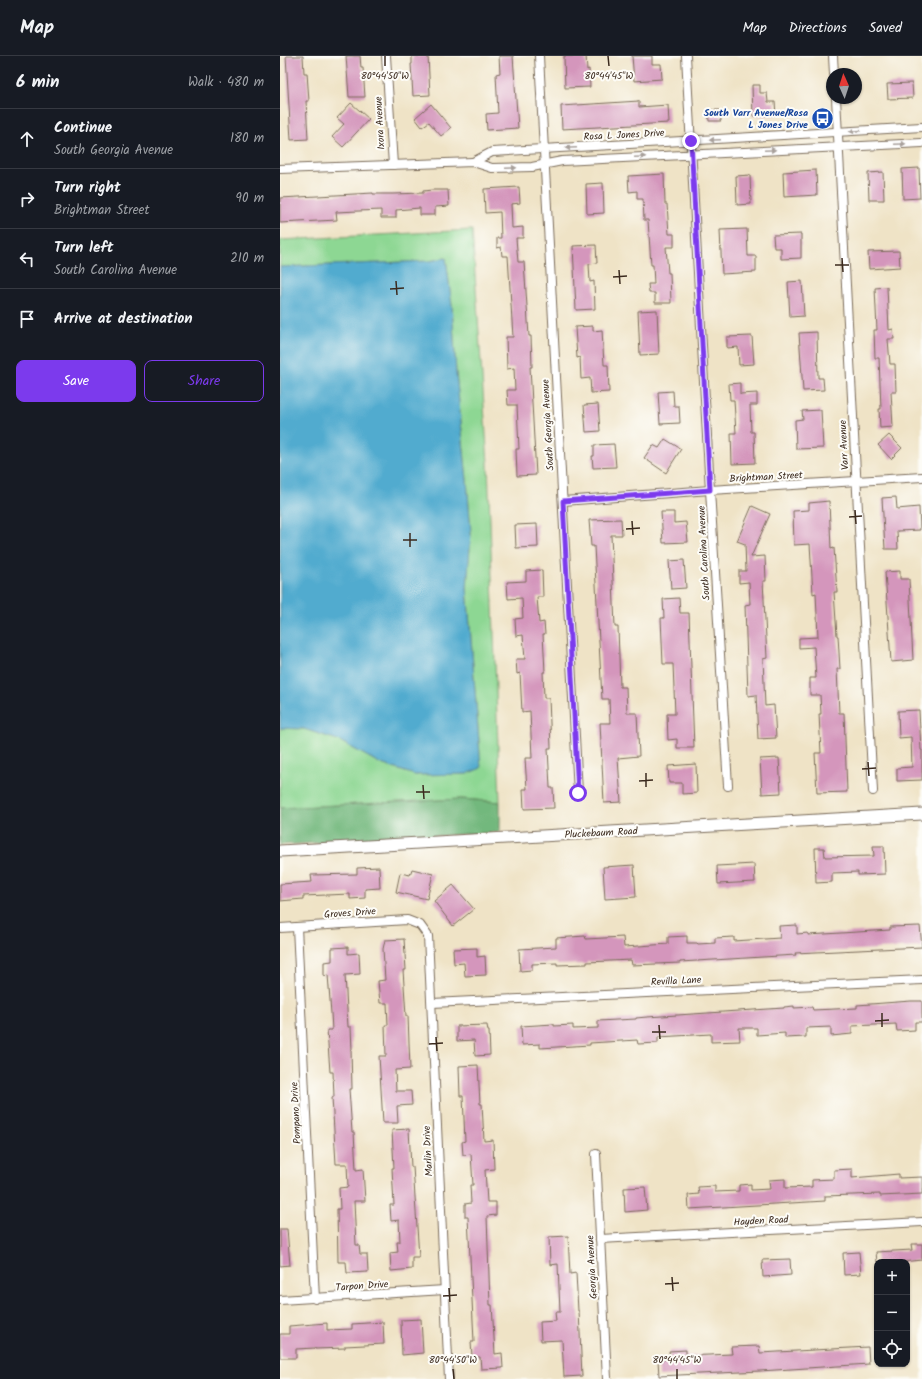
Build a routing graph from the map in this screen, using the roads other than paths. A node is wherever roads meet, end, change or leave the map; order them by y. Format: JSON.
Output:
{"nodes":[{"id":1,"x":386,"y":56,"type":"edge"},
{"id":2,"x":539,"y":56,"type":"edge"},
{"id":3,"x":686,"y":56,"type":"edge"},
{"id":4,"x":833,"y":56,"type":"edge"},
{"id":5,"x":834,"y":68,"type":"edge"},
{"id":6,"x":836,"y":104,"type":"edge"},
{"id":7,"x":922,"y":127,"type":"edge"},
{"id":8,"x":838,"y":132,"type":"junction"},
{"id":9,"x":691,"y":141,"type":"junction"},
{"id":10,"x":922,"y":143,"type":"edge"},
{"id":11,"x":838,"y":147,"type":"junction"},
{"id":12,"x":543,"y":150,"type":"junction"},
{"id":13,"x":692,"y":154,"type":"junction"},
{"id":14,"x":473,"y":162,"type":"junction"},
{"id":15,"x":544,"y":164,"type":"junction"},
{"id":16,"x":393,"y":165,"type":"junction"},
{"id":17,"x":280,"y":169,"type":"edge"},
{"id":18,"x":922,"y":477,"type":"edge"},
{"id":19,"x":856,"y":482,"type":"junction"},
{"id":20,"x":710,"y":490,"type":"junction"},
{"id":21,"x":563,"y":501,"type":"junction"},
{"id":22,"x":728,"y":786,"type":"dead end"},
{"id":23,"x":873,"y":791,"type":"dead end"},
{"id":24,"x":578,"y":793,"type":"dead end"},
{"id":25,"x":922,"y":814,"type":"edge"},
{"id":26,"x":280,"y":851,"type":"edge"},
{"id":27,"x":420,"y":925,"type":"joint"},
{"id":28,"x":297,"y":927,"type":"junction"},
{"id":29,"x":280,"y":928,"type":"edge"},
{"id":30,"x":922,"y":980,"type":"edge"},
{"id":31,"x":432,"y":1002,"type":"junction"},
{"id":32,"x":596,"y":1154,"type":"dead end"},
{"id":33,"x":922,"y":1222,"type":"edge"},
{"id":34,"x":600,"y":1239,"type":"junction"},
{"id":35,"x":445,"y":1290,"type":"junction"},
{"id":36,"x":315,"y":1299,"type":"junction"},
{"id":37,"x":280,"y":1300,"type":"edge"},
{"id":38,"x":449,"y":1379,"type":"edge"},
{"id":39,"x":607,"y":1379,"type":"edge"}],
"edges":[{"from":1,"to":16,"type":"street","name":"Ixora Avenue"},
{"from":2,"to":12,"type":"street","name":"South Georgia Avenue"},
{"from":3,"to":9,"type":"street","name":"South Carolina Avenue"},
{"from":4,"to":5,"type":"street"},
{"from":6,"to":8,"type":"street","name":"Varr Avenue"},
{"from":7,"to":8,"type":"street","name":"Rosa L Jones Drive","one_way":true},
{"from":8,"to":9,"type":"street","name":"Rosa L Jones Drive","one_way":true},
{"from":8,"to":11,"type":"street","name":"Varr Avenue"},
{"from":9,"to":12,"type":"street","name":"Rosa L Jones Drive","one_way":true},
{"from":9,"to":13,"type":"street","name":"South Carolina Avenue"},
{"from":11,"to":10,"type":"street","name":"Rosa L Jones Drive","one_way":true},
{"from":13,"to":11,"type":"street","name":"Rosa L Jones Drive","one_way":true},
{"from":11,"to":19,"type":"street","name":"Varr Avenue"},
{"from":12,"to":14,"type":"street","name":"Rosa L Jones Drive"},
{"from":12,"to":15,"type":"street","name":"South Georgia Avenue"},
{"from":15,"to":13,"type":"street","name":"Rosa L Jones Drive","one_way":true},
{"from":13,"to":20,"type":"street","name":"South Carolina Avenue"},
{"from":14,"to":15,"type":"street","name":"Rosa L Jones Drive","one_way":true},
{"from":14,"to":16,"type":"street","name":"Rosa L Jones Drive"},
{"from":15,"to":21,"type":"street","name":"South Georgia Avenue"},
{"from":16,"to":17,"type":"street","name":"Rosa L Jones Drive"},
{"from":18,"to":19,"type":"street","name":"Brightman Street"},
{"from":19,"to":20,"type":"street","name":"Brightman Street"},
{"from":19,"to":23,"type":"street","name":"Varr Avenue"},
{"from":20,"to":21,"type":"street","name":"Brightman Street"},
{"from":20,"to":22,"type":"street","name":"South Carolina Avenue"},
{"from":21,"to":24,"type":"street","name":"South Georgia Avenue"},
{"from":25,"to":26,"type":"street","name":"Pluckebaum Road"},
{"from":27,"to":28,"type":"street","name":"Groves Drive"},
{"from":27,"to":31,"type":"street","name":"Marlin Drive"},
{"from":28,"to":29,"type":"street","name":"Groves Drive"},
{"from":28,"to":36,"type":"street","name":"Pompano Drive"},
{"from":30,"to":31,"type":"street","name":"Revilla Lane"},
{"from":31,"to":35,"type":"street","name":"Marlin Drive"},
{"from":32,"to":34,"type":"street","name":"Georgia Avenue"},
{"from":33,"to":34,"type":"street","name":"Hayden Road"},
{"from":34,"to":39,"type":"street","name":"Georgia Avenue"},
{"from":35,"to":36,"type":"street","name":"Tarpon Drive"},
{"from":35,"to":38,"type":"street","name":"Marlin Drive"},
{"from":36,"to":37,"type":"street","name":"Tarpon Drive"}]}
